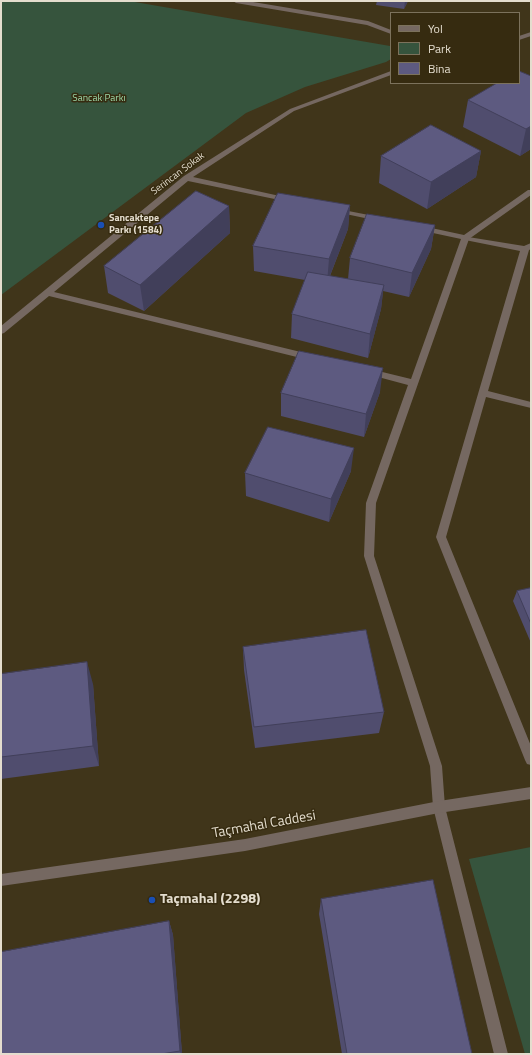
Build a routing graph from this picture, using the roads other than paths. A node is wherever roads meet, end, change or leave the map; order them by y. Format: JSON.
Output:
{"nodes":[{"id":1,"x":236,"y":1,"type":"edge"},
{"id":2,"x":390,"y":32,"type":"edge"},
{"id":3,"x":390,"y":73,"type":"edge"},
{"id":4,"x":187,"y":178,"type":"junction"},
{"id":5,"x":531,"y":192,"type":"edge"},
{"id":6,"x":295,"y":201,"type":"edge"},
{"id":7,"x":326,"y":208,"type":"edge"},
{"id":8,"x":388,"y":221,"type":"edge"},
{"id":9,"x":411,"y":226,"type":"edge"},
{"id":10,"x":465,"y":238,"type":"junction"},
{"id":11,"x":528,"y":248,"type":"edge"},
{"id":12,"x":47,"y":293,"type":"junction"},
{"id":13,"x":1,"y":331,"type":"edge"},
{"id":14,"x":314,"y":359,"type":"edge"},
{"id":15,"x":360,"y":370,"type":"edge"},
{"id":16,"x":414,"y":383,"type":"junction"},
{"id":17,"x":483,"y":393,"type":"junction"},
{"id":18,"x":531,"y":405,"type":"edge"},
{"id":19,"x":531,"y":760,"type":"edge"},
{"id":20,"x":531,"y":793,"type":"edge"},
{"id":21,"x":439,"y":807,"type":"junction"},
{"id":22,"x":1,"y":880,"type":"edge"},
{"id":23,"x":501,"y":1054,"type":"edge"}],
"edges":[{"from":1,"to":2,"type":"street"},
{"from":3,"to":4,"type":"street","name":"Serincan Sokak"},
{"from":4,"to":6,"type":"street"},
{"from":4,"to":12,"type":"street","name":"Serincan Sokak"},
{"from":5,"to":10,"type":"street"},
{"from":7,"to":8,"type":"street"},
{"from":9,"to":10,"type":"street"},
{"from":10,"to":11,"type":"street"},
{"from":10,"to":16,"type":"street"},
{"from":11,"to":17,"type":"street"},
{"from":12,"to":13,"type":"street","name":"Serincan Sokak"},
{"from":12,"to":14,"type":"street"},
{"from":15,"to":16,"type":"street"},
{"from":16,"to":21,"type":"street"},
{"from":17,"to":18,"type":"street"},
{"from":17,"to":19,"type":"street"},
{"from":20,"to":21,"type":"street","name":"Taçmahal Caddesi"},
{"from":21,"to":22,"type":"street","name":"Taçmahal Caddesi"},
{"from":21,"to":23,"type":"street"}]}
